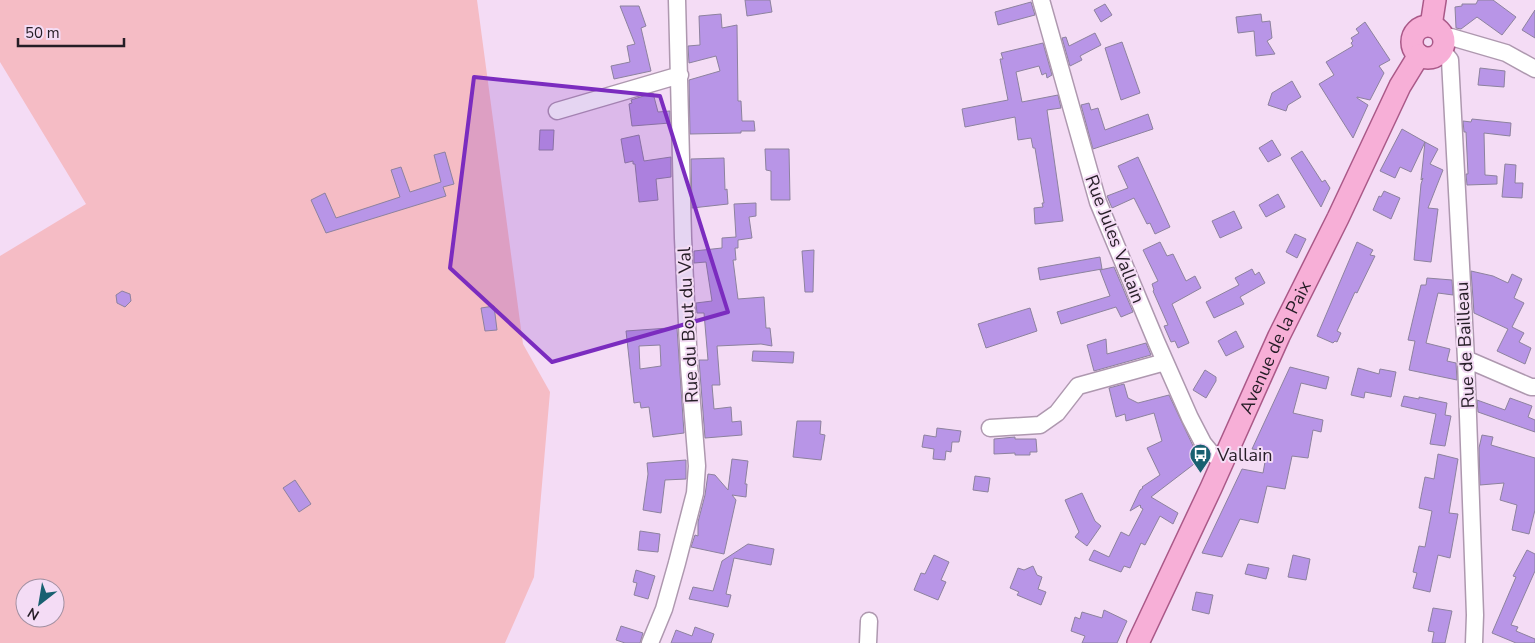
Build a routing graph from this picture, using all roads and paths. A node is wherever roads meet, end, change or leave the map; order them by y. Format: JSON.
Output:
{"nodes":[{"id":1,"x":677,"y":0,"type":"edge"},
{"id":2,"x":1041,"y":0,"type":"edge"},
{"id":3,"x":1436,"y":0,"type":"edge"},
{"id":4,"x":1439,"y":38,"type":"junction"},
{"id":5,"x":1419,"y":55,"type":"junction"},
{"id":6,"x":1535,"y":69,"type":"edge"},
{"id":7,"x":680,"y":75,"type":"junction"},
{"id":8,"x":557,"y":111,"type":"dead end"},
{"id":9,"x":1466,"y":359,"type":"junction"},
{"id":10,"x":1165,"y":362,"type":"junction"},
{"id":11,"x":1535,"y":387,"type":"edge"},
{"id":12,"x":990,"y":428,"type":"dead end"},
{"id":13,"x":1223,"y":462,"type":"junction"},
{"id":14,"x":869,"y":621,"type":"dead end"},
{"id":15,"x":650,"y":643,"type":"edge"},
{"id":16,"x":868,"y":643,"type":"edge"},
{"id":17,"x":1138,"y":643,"type":"edge"},
{"id":18,"x":1474,"y":643,"type":"edge"}],
"edges":[{"from":1,"to":7,"type":"street","name":"Rue du Bout du Val"},
{"from":2,"to":10,"type":"street","name":"Rue Jules Vallain"},
{"from":3,"to":4,"type":"main road"},
{"from":4,"to":5,"type":"main road"},
{"from":4,"to":5,"type":"main road"},
{"from":4,"to":6,"type":"street"},
{"from":4,"to":9,"type":"street","name":"Rue de Bailleau"},
{"from":5,"to":13,"type":"main road","name":"Avenue de la Paix"},
{"from":7,"to":8,"type":"street"},
{"from":7,"to":15,"type":"street","name":"Rue du Bout du Val"},
{"from":9,"to":11,"type":"street"},
{"from":9,"to":18,"type":"street","name":"Rue de Bailleau"},
{"from":10,"to":12,"type":"street"},
{"from":10,"to":13,"type":"street","name":"Rue Jules Vallain"},
{"from":13,"to":17,"type":"main road","name":"Avenue de la Paix"},
{"from":14,"to":16,"type":"street"}]}
